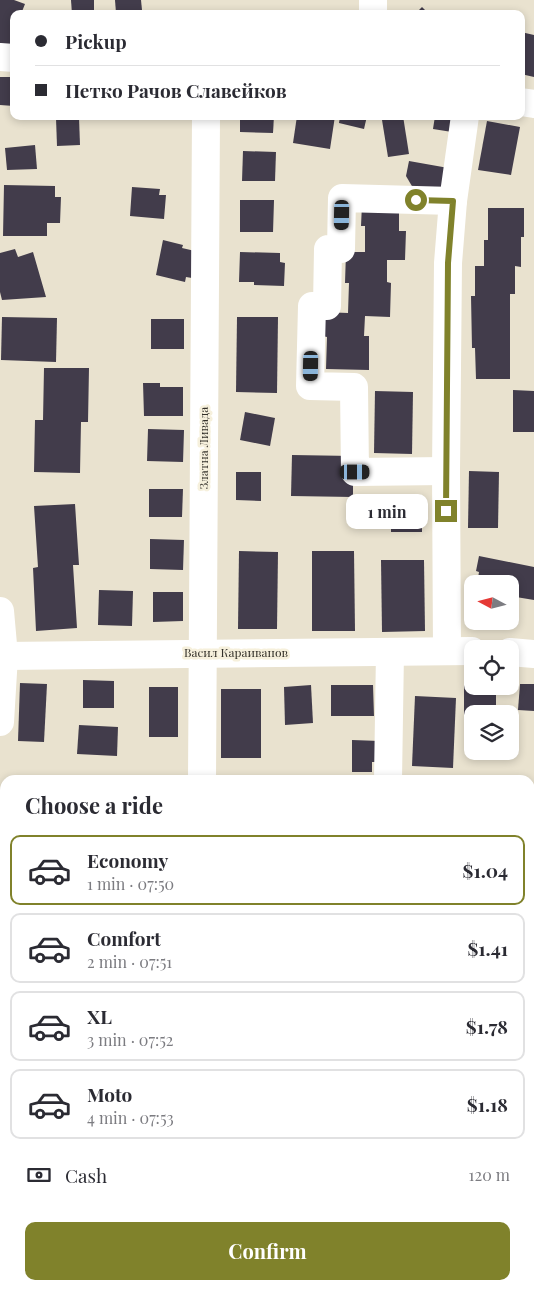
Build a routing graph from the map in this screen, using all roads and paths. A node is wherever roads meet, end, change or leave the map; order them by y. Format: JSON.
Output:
{"nodes":[{"id":1,"x":206,"y":120,"type":"edge"},
{"id":2,"x":464,"y":120,"type":"edge"},
{"id":3,"x":453,"y":201,"type":"junction"},
{"id":4,"x":446,"y":471,"type":"junction"},
{"id":5,"x":0,"y":611,"type":"edge"},
{"id":6,"x":460,"y":650,"type":"edge"},
{"id":7,"x":390,"y":652,"type":"junction"},
{"id":8,"x":203,"y":653,"type":"junction"},
{"id":9,"x":519,"y":653,"type":"edge"},
{"id":10,"x":534,"y":654,"type":"edge"},
{"id":11,"x":2,"y":658,"type":"edge"},
{"id":12,"x":0,"y":722,"type":"edge"},
{"id":13,"x":202,"y":775,"type":"edge"},
{"id":14,"x":390,"y":775,"type":"edge"}],
"edges":[{"from":1,"to":8,"type":"street","name":"Златна Ливада"},
{"from":2,"to":3,"type":"street"},
{"from":3,"to":4,"type":"street"},
{"from":3,"to":4,"type":"street"},
{"from":4,"to":6,"type":"street"},
{"from":5,"to":11,"type":"street"},
{"from":6,"to":7,"type":"street","name":"Васил Караиванов"},
{"from":7,"to":8,"type":"street","name":"Васил Караиванов"},
{"from":7,"to":14,"type":"street"},
{"from":8,"to":11,"type":"street","name":"Васил Караиванов"},
{"from":8,"to":13,"type":"street","name":"Златна Ливада"},
{"from":9,"to":10,"type":"street"},
{"from":11,"to":12,"type":"street"}]}
